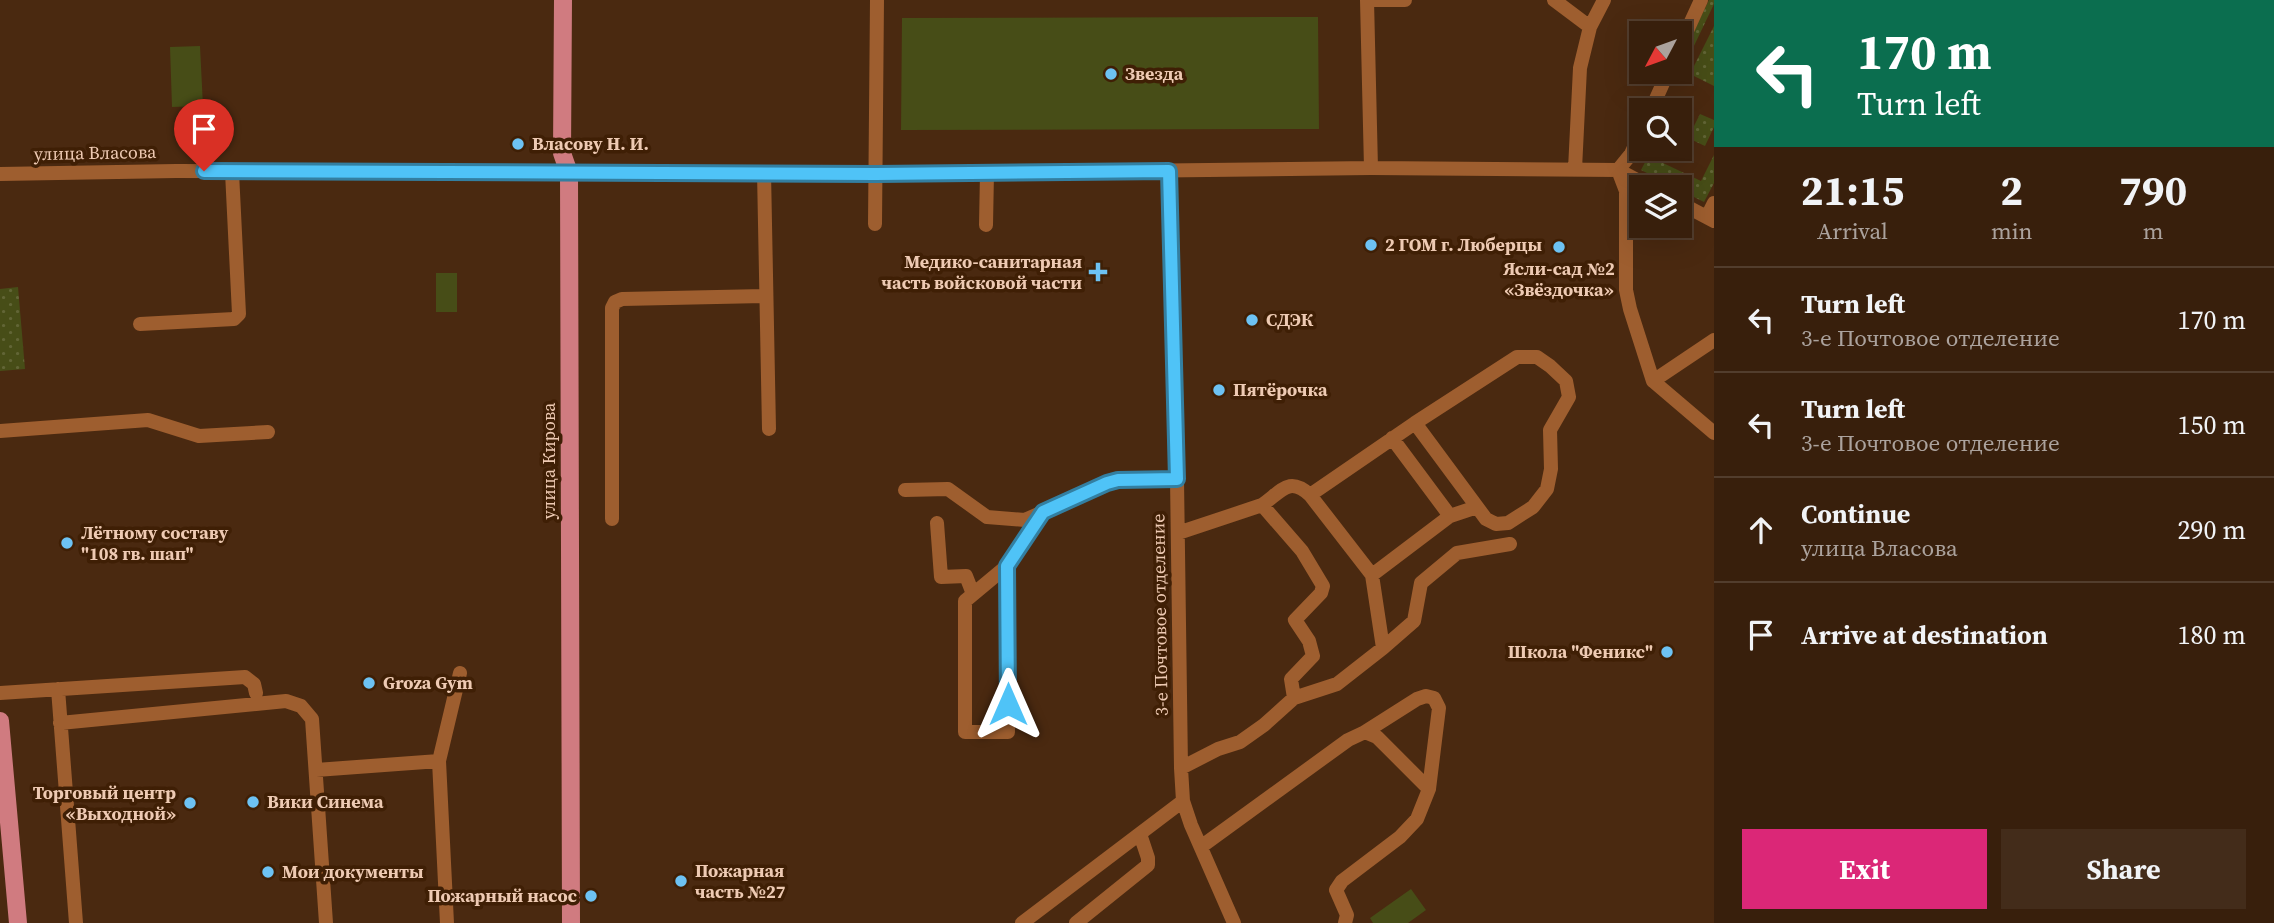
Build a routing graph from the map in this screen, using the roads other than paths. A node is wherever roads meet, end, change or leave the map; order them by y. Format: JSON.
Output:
{"nodes":[{"id":1,"x":563,"y":0,"type":"edge"},
{"id":2,"x":877,"y":0,"type":"edge"},
{"id":3,"x":1368,"y":0,"type":"edge"},
{"id":4,"x":1405,"y":0,"type":"edge"},
{"id":5,"x":1554,"y":0,"type":"edge"},
{"id":6,"x":1604,"y":0,"type":"edge"},
{"id":7,"x":1701,"y":0,"type":"edge"},
{"id":8,"x":1691,"y":21,"type":"edge"},
{"id":9,"x":1590,"y":27,"type":"junction"},
{"id":10,"x":1629,"y":156,"type":"edge"},
{"id":11,"x":1371,"y":168,"type":"junction"},
{"id":12,"x":1575,"y":169,"type":"junction"},
{"id":13,"x":1618,"y":170,"type":"junction"},
{"id":14,"x":1169,"y":171,"type":"junction"},
{"id":15,"x":232,"y":172,"type":"junction"},
{"id":16,"x":764,"y":172,"type":"junction"},
{"id":17,"x":569,"y":173,"type":"junction"},
{"id":18,"x":986,"y":173,"type":"junction"},
{"id":19,"x":0,"y":174,"type":"edge"},
{"id":20,"x":876,"y":174,"type":"junction"},
{"id":21,"x":1629,"y":176,"type":"edge"},
{"id":22,"x":1714,"y":203,"type":"edge"},
{"id":23,"x":1692,"y":209,"type":"edge"},
{"id":24,"x":1710,"y":219,"type":"edge"},
{"id":25,"x":875,"y":224,"type":"dead end"},
{"id":26,"x":986,"y":225,"type":"dead end"},
{"id":27,"x":766,"y":296,"type":"junction"},
{"id":28,"x":140,"y":324,"type":"dead end"},
{"id":29,"x":1714,"y":340,"type":"edge"},
{"id":30,"x":1653,"y":381,"type":"junction"},
{"id":31,"x":1415,"y":423,"type":"junction"},
{"id":32,"x":769,"y":429,"type":"dead end"},
{"id":33,"x":0,"y":431,"type":"edge"},
{"id":34,"x":268,"y":432,"type":"dead end"},
{"id":35,"x":1714,"y":433,"type":"edge"},
{"id":36,"x":1392,"y":438,"type":"junction"},
{"id":37,"x":1177,"y":479,"type":"junction"},
{"id":38,"x":905,"y":490,"type":"dead end"},
{"id":39,"x":1310,"y":495,"type":"junction"},
{"id":40,"x":1262,"y":505,"type":"junction"},
{"id":41,"x":1477,"y":507,"type":"junction"},
{"id":42,"x":1043,"y":512,"type":"junction"},
{"id":43,"x":1450,"y":516,"type":"junction"},
{"id":44,"x":612,"y":519,"type":"dead end"},
{"id":45,"x":937,"y":523,"type":"dead end"},
{"id":46,"x":1178,"y":533,"type":"junction"},
{"id":47,"x":1510,"y":544,"type":"dead end"},
{"id":48,"x":1007,"y":566,"type":"junction"},
{"id":49,"x":1372,"y":575,"type":"junction"},
{"id":50,"x":973,"y":594,"type":"junction"},
{"id":51,"x":1383,"y":648,"type":"junction"},
{"id":52,"x":460,"y":673,"type":"dead end"},
{"id":53,"x":58,"y":689,"type":"junction"},
{"id":54,"x":0,"y":693,"type":"edge"},
{"id":55,"x":256,"y":693,"type":"dead end"},
{"id":56,"x":1294,"y":698,"type":"junction"},
{"id":57,"x":0,"y":721,"type":"edge"},
{"id":58,"x":60,"y":723,"type":"junction"},
{"id":59,"x":1365,"y":732,"type":"junction"},
{"id":60,"x":439,"y":761,"type":"junction"},
{"id":61,"x":1181,"y":768,"type":"junction"},
{"id":62,"x":316,"y":770,"type":"junction"},
{"id":63,"x":1429,"y":789,"type":"junction"},
{"id":64,"x":1183,"y":801,"type":"junction"},
{"id":65,"x":1140,"y":834,"type":"junction"},
{"id":66,"x":1202,"y":846,"type":"junction"},
{"id":67,"x":18,"y":923,"type":"edge"},
{"id":68,"x":76,"y":923,"type":"edge"},
{"id":69,"x":326,"y":923,"type":"edge"},
{"id":70,"x":447,"y":923,"type":"edge"},
{"id":71,"x":571,"y":923,"type":"edge"},
{"id":72,"x":1022,"y":923,"type":"edge"},
{"id":73,"x":1076,"y":923,"type":"edge"},
{"id":74,"x":1234,"y":923,"type":"edge"},
{"id":75,"x":1345,"y":923,"type":"edge"}],
"edges":[{"from":1,"to":17,"type":"main road","name":"улица Кирова"},
{"from":2,"to":20,"type":"street"},
{"from":3,"to":4,"type":"street"},
{"from":3,"to":11,"type":"street"},
{"from":5,"to":9,"type":"street"},
{"from":6,"to":9,"type":"street"},
{"from":7,"to":8,"type":"street"},
{"from":9,"to":12,"type":"street"},
{"from":10,"to":13,"type":"street"},
{"from":11,"to":12,"type":"street"},
{"from":11,"to":14,"type":"street"},
{"from":12,"to":13,"type":"street"},
{"from":13,"to":21,"type":"street"},
{"from":13,"to":30,"type":"street"},
{"from":14,"to":18,"type":"street"},
{"from":14,"to":37,"type":"street","name":"3-е Почтовое отделение"},
{"from":15,"to":17,"type":"street","name":"улица Власова"},
{"from":15,"to":19,"type":"street","name":"улица Власова"},
{"from":15,"to":28,"type":"street"},
{"from":16,"to":17,"type":"street"},
{"from":16,"to":20,"type":"street"},
{"from":16,"to":27,"type":"street"},
{"from":17,"to":71,"type":"main road","name":"улица Кирова"},
{"from":18,"to":20,"type":"street"},
{"from":18,"to":26,"type":"street"},
{"from":20,"to":25,"type":"street"},
{"from":22,"to":24,"type":"street"},
{"from":23,"to":24,"type":"street"},
{"from":27,"to":32,"type":"street"},
{"from":27,"to":44,"type":"street"},
{"from":29,"to":30,"type":"street"},
{"from":30,"to":35,"type":"street"},
{"from":31,"to":36,"type":"street"},
{"from":31,"to":41,"type":"street"},
{"from":31,"to":41,"type":"street"},
{"from":33,"to":34,"type":"street"},
{"from":36,"to":39,"type":"street"},
{"from":36,"to":43,"type":"street"},
{"from":37,"to":42,"type":"street"},
{"from":37,"to":46,"type":"street","name":"3-е Почтовое отделение"},
{"from":38,"to":42,"type":"street"},
{"from":39,"to":40,"type":"street"},
{"from":39,"to":49,"type":"street"},
{"from":40,"to":46,"type":"street"},
{"from":40,"to":56,"type":"street"},
{"from":41,"to":43,"type":"street"},
{"from":42,"to":48,"type":"street"},
{"from":43,"to":49,"type":"street"},
{"from":45,"to":50,"type":"street"},
{"from":46,"to":61,"type":"street","name":"3-е Почтовое отделение"},
{"from":47,"to":51,"type":"street"},
{"from":48,"to":50,"type":"street"},
{"from":48,"to":50,"type":"street"},
{"from":49,"to":51,"type":"street"},
{"from":51,"to":56,"type":"street"},
{"from":52,"to":60,"type":"street"},
{"from":53,"to":54,"type":"street"},
{"from":53,"to":55,"type":"street"},
{"from":53,"to":58,"type":"street"},
{"from":56,"to":61,"type":"street"},
{"from":57,"to":67,"type":"main road"},
{"from":58,"to":62,"type":"street"},
{"from":58,"to":68,"type":"street"},
{"from":59,"to":63,"type":"street"},
{"from":59,"to":63,"type":"street"},
{"from":59,"to":66,"type":"street"},
{"from":60,"to":62,"type":"street"},
{"from":60,"to":70,"type":"street"},
{"from":61,"to":64,"type":"street","name":"3-е Почтовое отделение"},
{"from":62,"to":69,"type":"street"},
{"from":63,"to":75,"type":"street"},
{"from":64,"to":65,"type":"street"},
{"from":64,"to":66,"type":"street","name":"3-е Почтовое отделение"},
{"from":65,"to":72,"type":"street"},
{"from":65,"to":73,"type":"street"},
{"from":66,"to":74,"type":"street","name":"3-е Почтовое отделение"}]}
